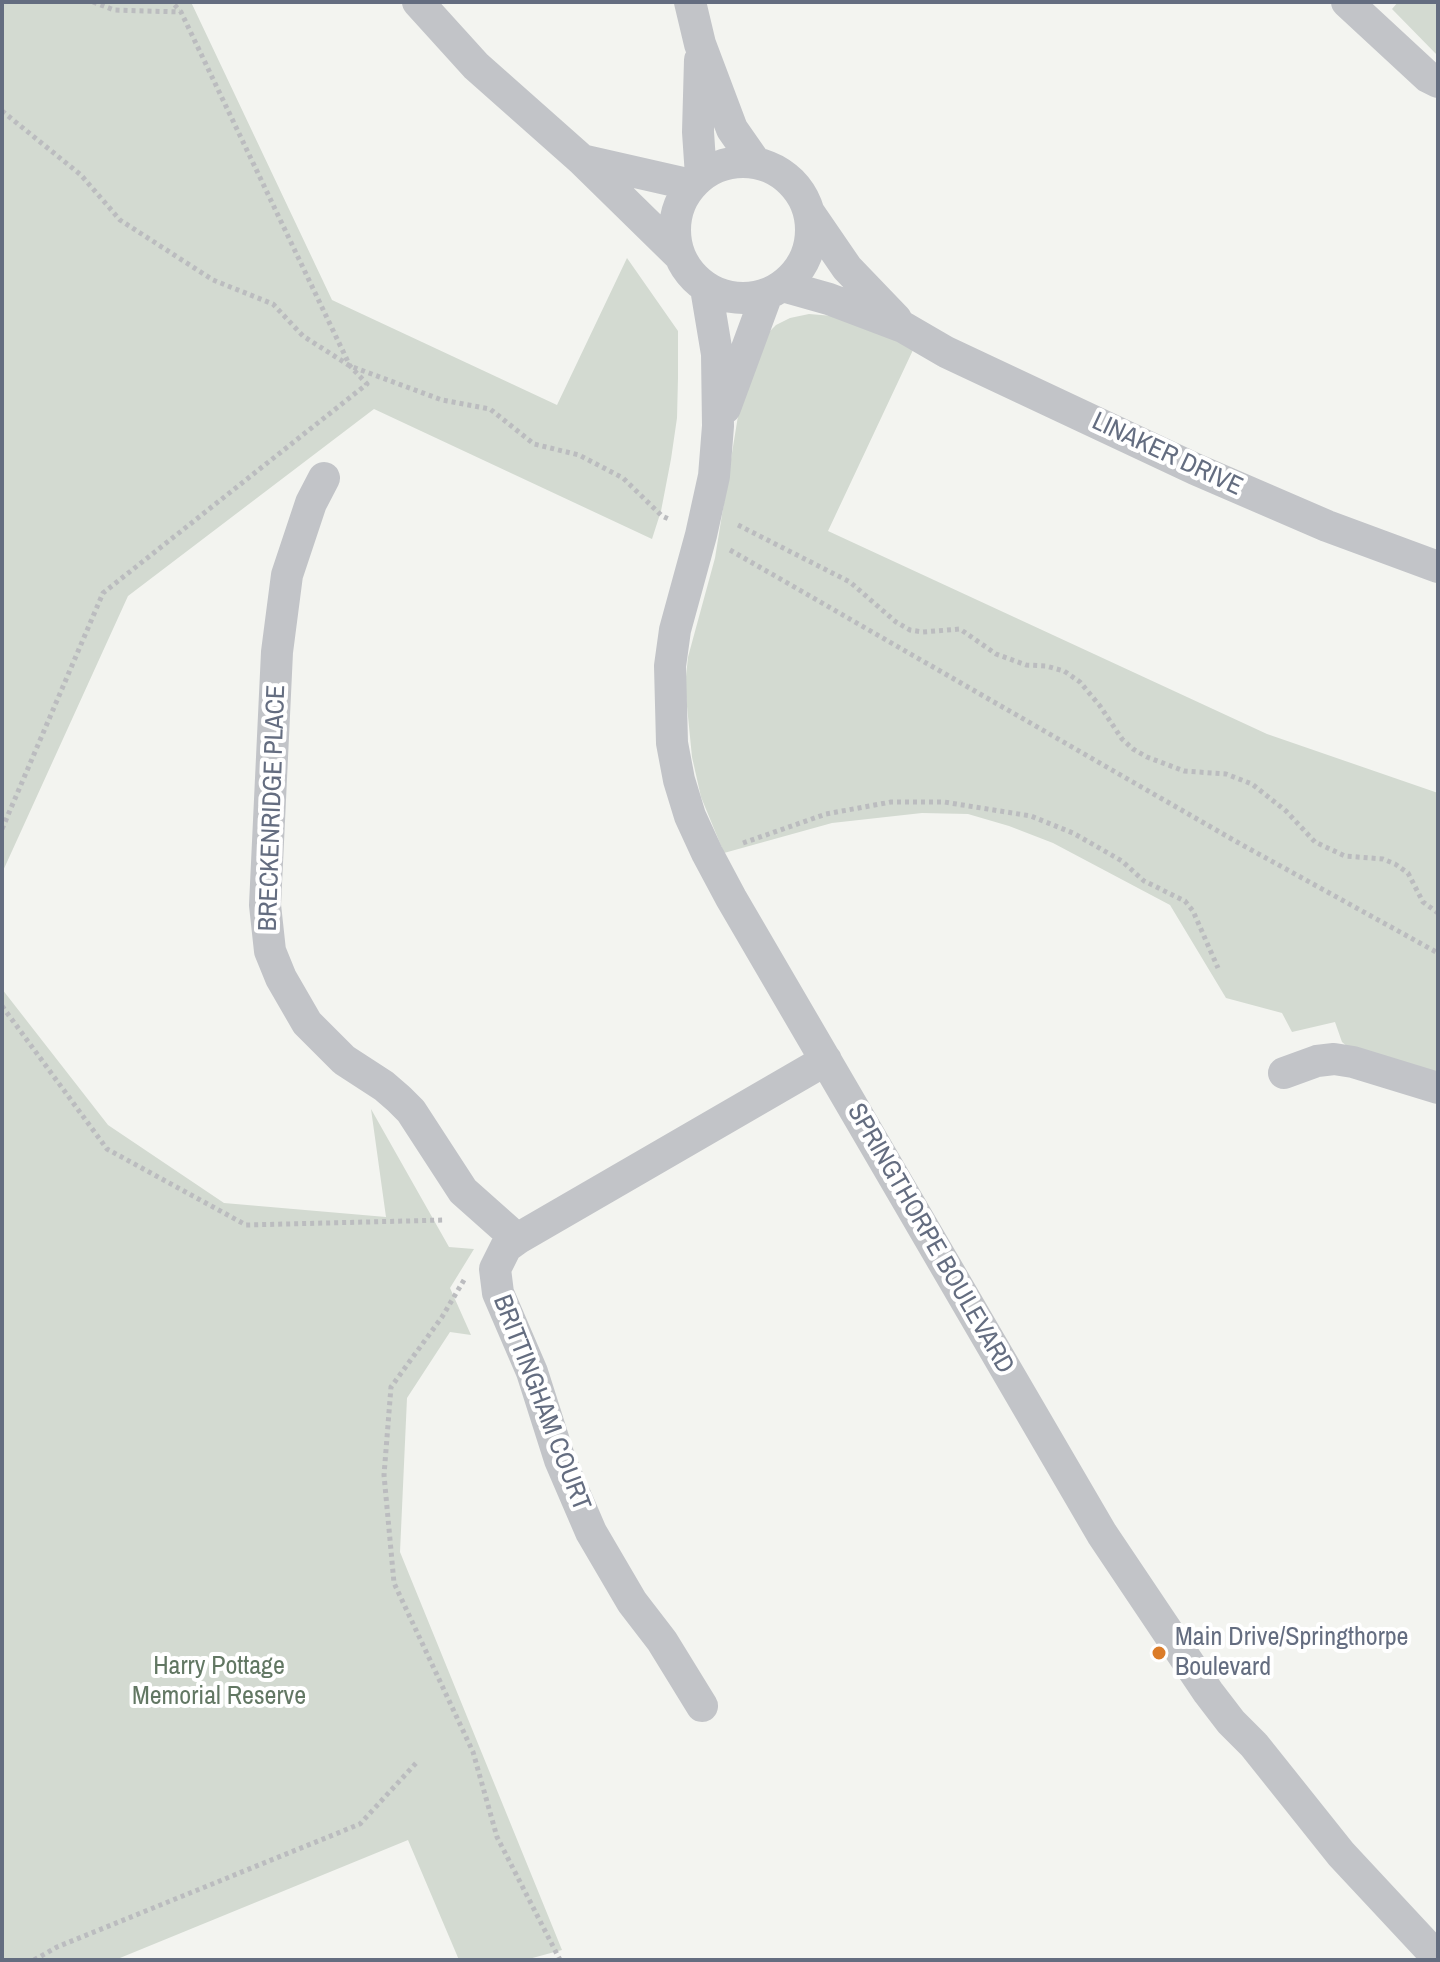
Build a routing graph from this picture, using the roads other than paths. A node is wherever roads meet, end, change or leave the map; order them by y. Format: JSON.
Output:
{"nodes":[{"id":1,"x":418,"y":2,"type":"edge"},
{"id":2,"x":690,"y":2,"type":"edge"},
{"id":3,"x":1347,"y":2,"type":"edge"},
{"id":4,"x":700,"y":44,"type":"junction"},
{"id":5,"x":1438,"y":82,"type":"edge"},
{"id":6,"x":582,"y":160,"type":"junction"},
{"id":7,"x":755,"y":162,"type":"junction"},
{"id":8,"x":697,"y":181,"type":"junction"},
{"id":9,"x":810,"y":214,"type":"junction"},
{"id":10,"x":679,"y":255,"type":"junction"},
{"id":11,"x":706,"y":288,"type":"junction"},
{"id":12,"x":775,"y":290,"type":"junction"},
{"id":13,"x":903,"y":327,"type":"junction"},
{"id":14,"x":718,"y":426,"type":"junction"},
{"id":15,"x":324,"y":478,"type":"dead end"},
{"id":16,"x":1438,"y":567,"type":"edge"},
{"id":17,"x":826,"y":1060,"type":"junction"},
{"id":18,"x":1284,"y":1073,"type":"dead end"},
{"id":19,"x":1438,"y":1088,"type":"edge"},
{"id":20,"x":517,"y":1239,"type":"junction"},
{"id":21,"x":702,"y":1706,"type":"dead end"},
{"id":22,"x":1438,"y":1958,"type":"edge"}],
"edges":[{"from":1,"to":6,"type":"street"},
{"from":2,"to":4,"type":"street"},
{"from":3,"to":5,"type":"street"},
{"from":4,"to":7,"type":"street"},
{"from":4,"to":8,"type":"street"},
{"from":6,"to":8,"type":"street"},
{"from":6,"to":10,"type":"street"},
{"from":7,"to":8,"type":"street"},
{"from":7,"to":9,"type":"street"},
{"from":8,"to":10,"type":"street"},
{"from":9,"to":12,"type":"street"},
{"from":9,"to":13,"type":"street","name":"LINAKER DRIVE"},
{"from":10,"to":11,"type":"street"},
{"from":11,"to":12,"type":"street"},
{"from":11,"to":14,"type":"street","name":"SPRINGTHORPE BOULEVARD"},
{"from":12,"to":13,"type":"street","name":"LINAKER DRIVE"},
{"from":12,"to":14,"type":"street","name":"SPRINGTHORPE BOULEVARD"},
{"from":13,"to":16,"type":"street","name":"LINAKER DRIVE"},
{"from":14,"to":17,"type":"street","name":"SPRINGTHORPE BOULEVARD"},
{"from":15,"to":20,"type":"street","name":"BRECKENRIDGE PLACE"},
{"from":17,"to":20,"type":"street","name":"BRITTINGHAM COURT"},
{"from":17,"to":22,"type":"street","name":"SPRINGTHORPE BOULEVARD"},
{"from":18,"to":19,"type":"street"},
{"from":20,"to":21,"type":"street","name":"BRITTINGHAM COURT"}]}
